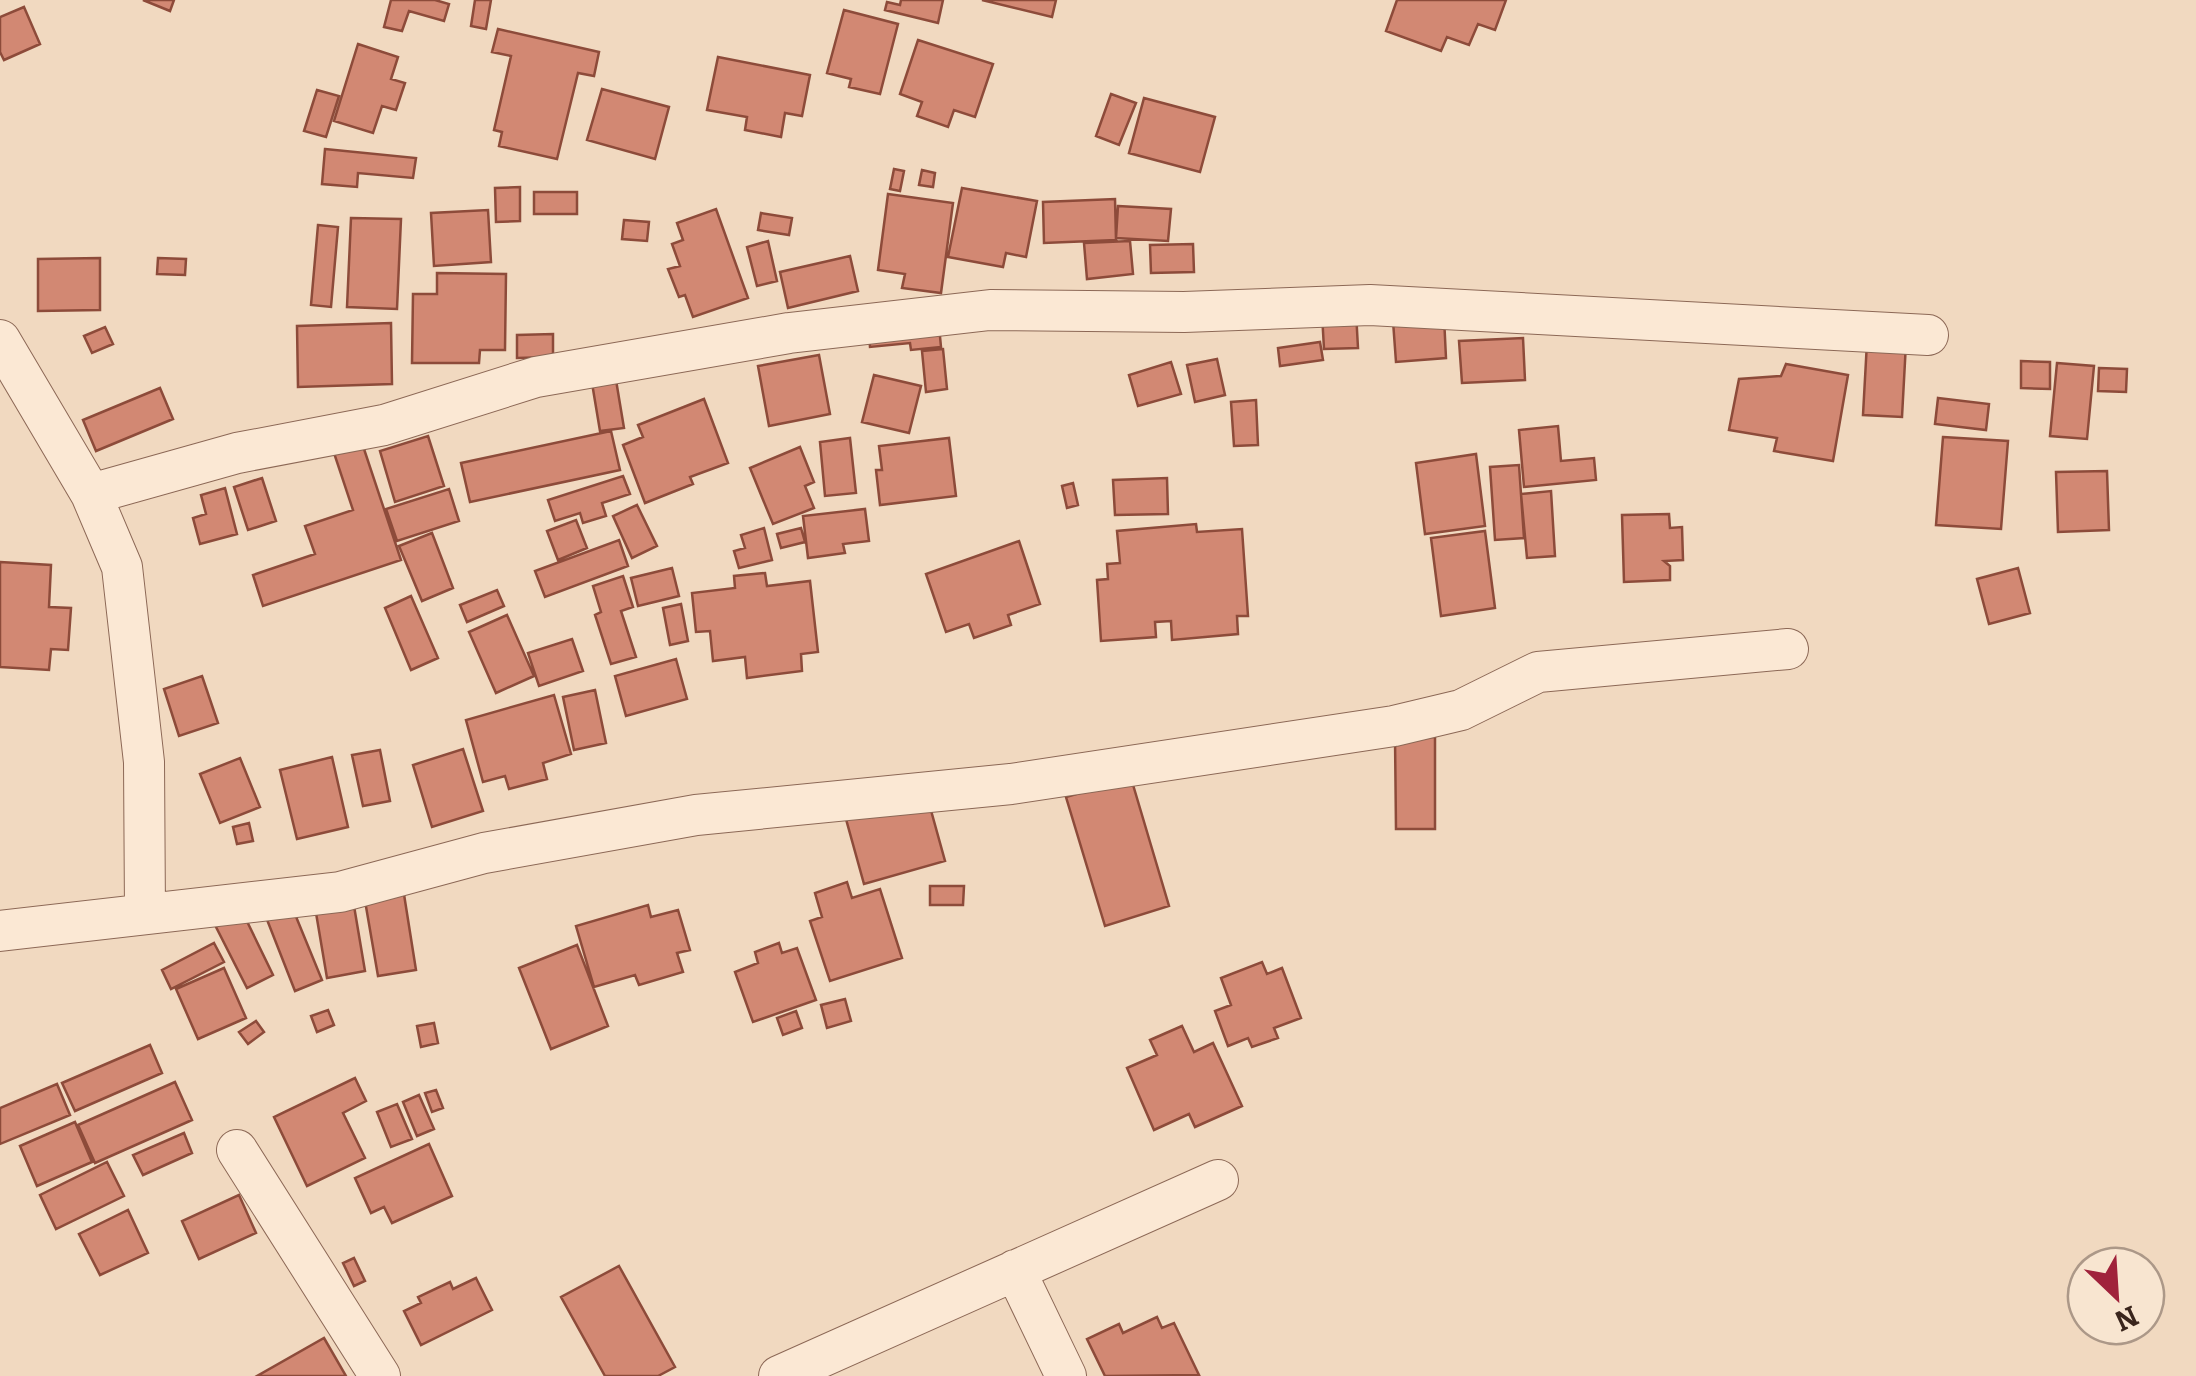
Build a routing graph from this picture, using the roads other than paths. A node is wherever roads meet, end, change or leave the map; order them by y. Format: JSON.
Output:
{"nodes":[{"id":1,"x":1928,"y":335,"type":"dead end"},
{"id":2,"x":0,"y":340,"type":"edge"},
{"id":3,"x":91,"y":494,"type":"junction"},
{"id":4,"x":1788,"y":649,"type":"dead end"},
{"id":5,"x":145,"y":912,"type":"junction"},
{"id":6,"x":0,"y":931,"type":"edge"},
{"id":7,"x":237,"y":1150,"type":"dead end"},
{"id":8,"x":1218,"y":1180,"type":"dead end"},
{"id":9,"x":1014,"y":1270,"type":"junction"},
{"id":10,"x":380,"y":1376,"type":"edge"},
{"id":11,"x":780,"y":1376,"type":"edge"},
{"id":12,"x":1066,"y":1376,"type":"edge"}],
"edges":[{"from":1,"to":3,"type":"street"},
{"from":2,"to":3,"type":"street"},
{"from":3,"to":5,"type":"street"},
{"from":4,"to":5,"type":"street"},
{"from":5,"to":6,"type":"street"},
{"from":7,"to":10,"type":"street"},
{"from":8,"to":9,"type":"street"},
{"from":9,"to":11,"type":"street"},
{"from":9,"to":12,"type":"street"}]}
